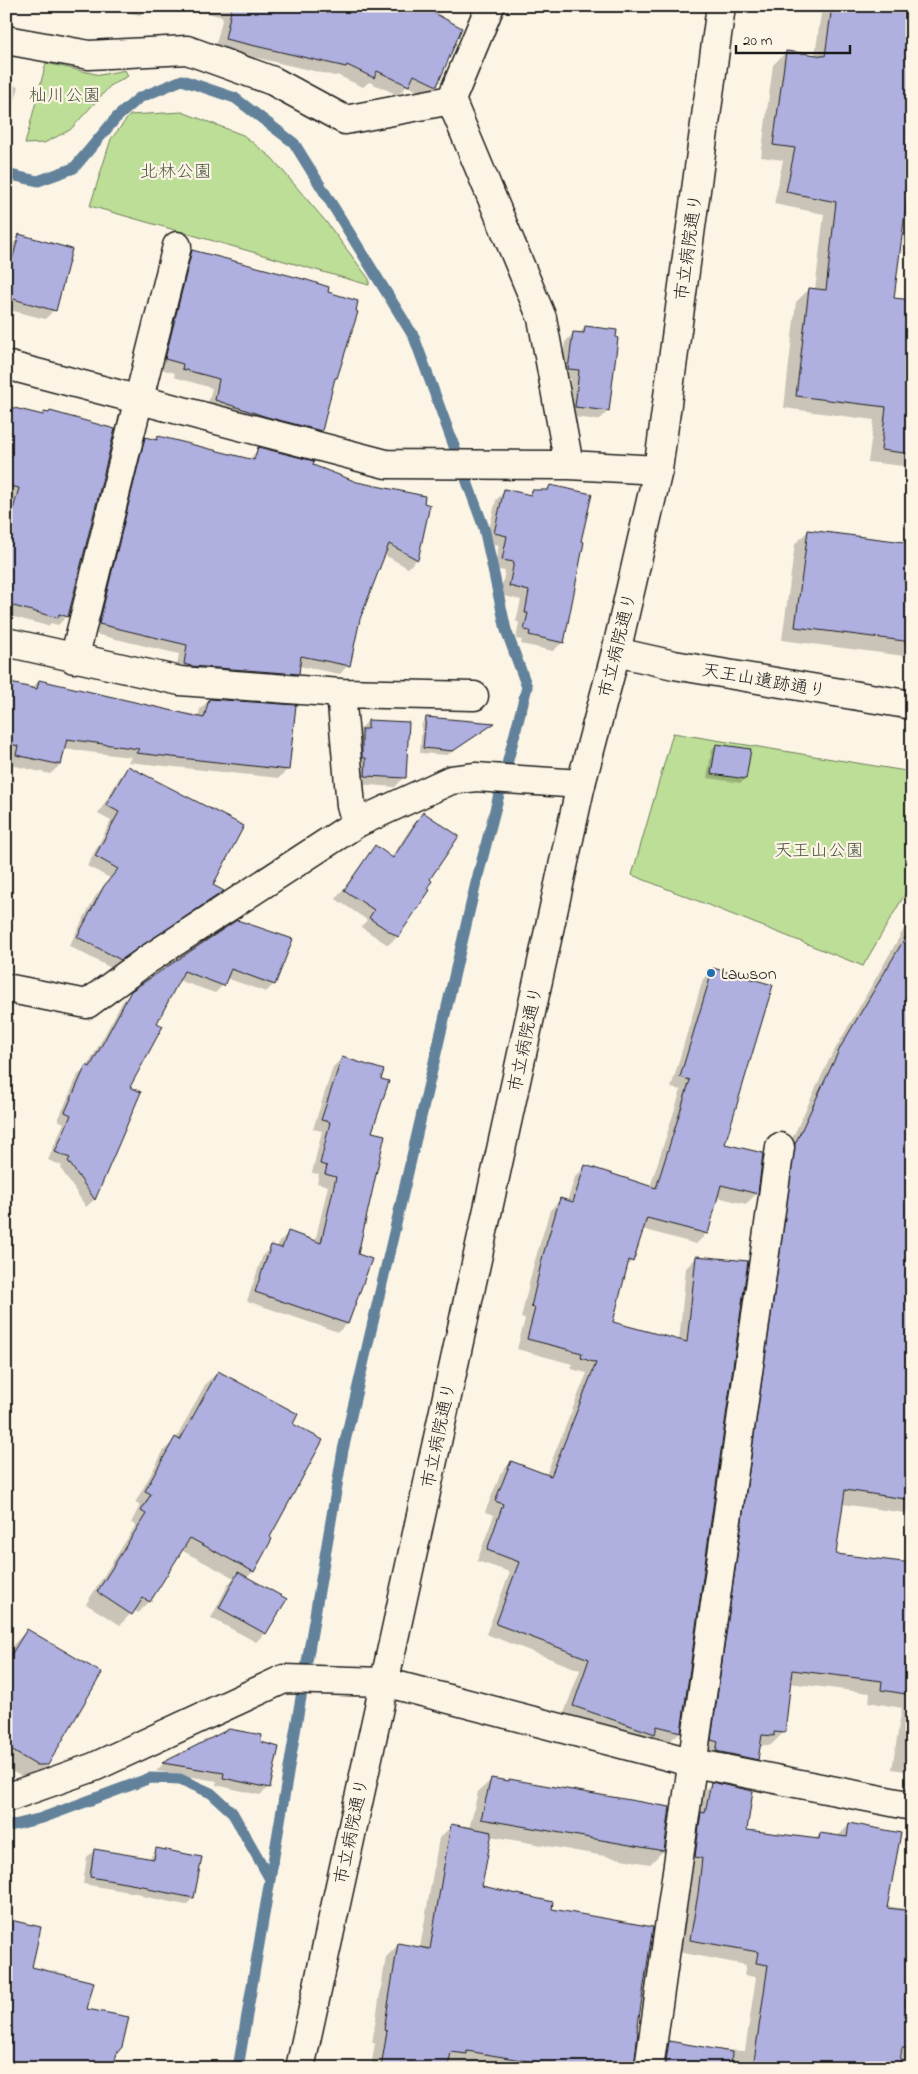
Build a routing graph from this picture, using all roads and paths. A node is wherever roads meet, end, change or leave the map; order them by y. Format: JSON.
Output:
{"nodes":[{"id":1,"x":490,"y":6,"type":"edge"},
{"id":2,"x":721,"y":6,"type":"edge"},
{"id":3,"x":6,"y":40,"type":"edge"},
{"id":4,"x":451,"y":100,"type":"junction"},
{"id":5,"x":177,"y":246,"type":"dead end"},
{"id":6,"x":6,"y":365,"type":"edge"},
{"id":7,"x":140,"y":400,"type":"junction"},
{"id":8,"x":570,"y":465,"type":"junction"},
{"id":9,"x":658,"y":470,"type":"junction"},
{"id":10,"x":6,"y":642,"type":"edge"},
{"id":11,"x":616,"y":652,"type":"junction"},
{"id":12,"x":74,"y":658,"type":"junction"},
{"id":13,"x":340,"y":693,"type":"junction"},
{"id":14,"x":474,"y":696,"type":"dead end"},
{"id":15,"x":912,"y":705,"type":"edge"},
{"id":16,"x":581,"y":784,"type":"junction"},
{"id":17,"x":357,"y":823,"type":"junction"},
{"id":18,"x":6,"y":988,"type":"edge"},
{"id":19,"x":780,"y":1147,"type":"dead end"},
{"id":20,"x":384,"y":1682,"type":"junction"},
{"id":21,"x":694,"y":1763,"type":"junction"},
{"id":22,"x":6,"y":1798,"type":"edge"},
{"id":23,"x":912,"y":1806,"type":"edge"},
{"id":24,"x":300,"y":2068,"type":"edge"},
{"id":25,"x":649,"y":2068,"type":"edge"}],
"edges":[{"from":1,"to":4,"type":"street"},
{"from":2,"to":9,"type":"street","name":"市立病院通り"},
{"from":3,"to":4,"type":"street"},
{"from":4,"to":8,"type":"street"},
{"from":5,"to":7,"type":"street"},
{"from":6,"to":7,"type":"street"},
{"from":7,"to":8,"type":"street"},
{"from":7,"to":12,"type":"street"},
{"from":8,"to":9,"type":"street"},
{"from":9,"to":11,"type":"street","name":"市立病院通り"},
{"from":10,"to":12,"type":"street"},
{"from":11,"to":15,"type":"street","name":"天王山遺跡通り"},
{"from":11,"to":16,"type":"street","name":"市立病院通り"},
{"from":12,"to":13,"type":"street"},
{"from":13,"to":14,"type":"street"},
{"from":13,"to":17,"type":"street"},
{"from":16,"to":17,"type":"street"},
{"from":16,"to":20,"type":"street","name":"市立病院通り"},
{"from":17,"to":18,"type":"street"},
{"from":19,"to":21,"type":"street"},
{"from":20,"to":21,"type":"street"},
{"from":20,"to":22,"type":"street"},
{"from":20,"to":24,"type":"street","name":"市立病院通り"},
{"from":21,"to":23,"type":"street"},
{"from":21,"to":25,"type":"street"}]}
